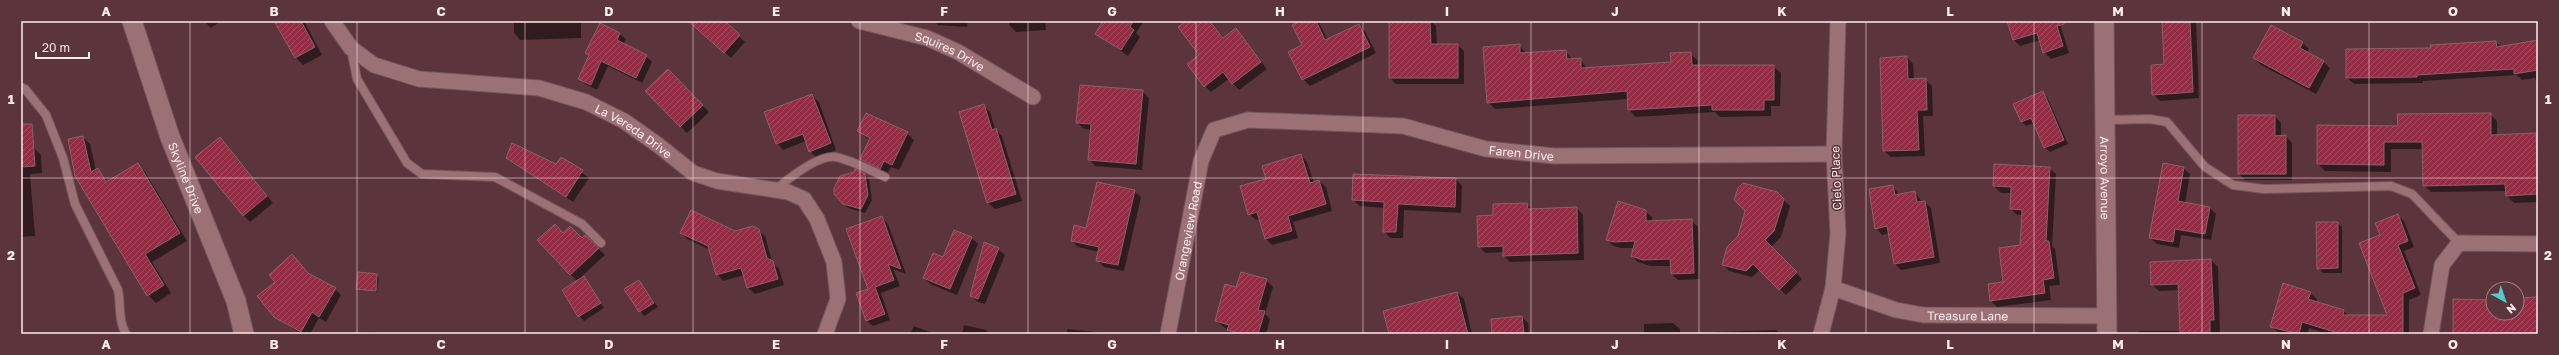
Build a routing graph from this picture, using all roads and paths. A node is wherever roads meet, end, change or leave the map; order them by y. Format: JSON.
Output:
{"nodes":[{"id":1,"x":132,"y":21,"type":"edge"},
{"id":2,"x":332,"y":21,"type":"edge"},
{"id":3,"x":859,"y":21,"type":"edge"},
{"id":4,"x":1838,"y":21,"type":"edge"},
{"id":5,"x":2104,"y":21,"type":"edge"},
{"id":6,"x":351,"y":48,"type":"junction"},
{"id":7,"x":21,"y":87,"type":"edge"},
{"id":8,"x":1033,"y":97,"type":"dead end"},
{"id":9,"x":2105,"y":120,"type":"junction"},
{"id":10,"x":1214,"y":130,"type":"joint"},
{"id":11,"x":1834,"y":154,"type":"junction"},
{"id":12,"x":885,"y":177,"type":"dead end"},
{"id":13,"x":776,"y":189,"type":"junction"},
{"id":14,"x":601,"y":243,"type":"dead end"},
{"id":15,"x":2459,"y":243,"type":"junction"},
{"id":16,"x":2538,"y":244,"type":"edge"},
{"id":17,"x":1833,"y":288,"type":"junction"},
{"id":18,"x":2107,"y":325,"type":"edge"},
{"id":19,"x":126,"y":334,"type":"edge"},
{"id":20,"x":244,"y":334,"type":"edge"},
{"id":21,"x":825,"y":334,"type":"edge"},
{"id":22,"x":1168,"y":334,"type":"edge"},
{"id":23,"x":1821,"y":334,"type":"edge"},
{"id":24,"x":2431,"y":334,"type":"edge"}],
"edges":[{"from":1,"to":20,"type":"street","name":"Skyline Drive"},
{"from":2,"to":6,"type":"street","name":"La Vereda Drive"},
{"from":3,"to":8,"type":"street","name":"Squires Drive"},
{"from":4,"to":11,"type":"street","name":"Cielo Place"},
{"from":5,"to":9,"type":"street","name":"Arroyo Avenue"},
{"from":6,"to":13,"type":"street","name":"La Vereda Drive"},
{"from":6,"to":14,"type":"lane"},
{"from":7,"to":19,"type":"lane"},
{"from":9,"to":15,"type":"lane"},
{"from":9,"to":18,"type":"street","name":"Arroyo Avenue"},
{"from":10,"to":11,"type":"street","name":"Faren Drive"},
{"from":10,"to":22,"type":"street","name":"Orangeview Road"},
{"from":11,"to":17,"type":"street","name":"Cielo Place"},
{"from":12,"to":13,"type":"lane"},
{"from":13,"to":21,"type":"street","name":"La Vereda Drive"},
{"from":15,"to":16,"type":"street"},
{"from":15,"to":24,"type":"street"},
{"from":17,"to":18,"type":"street","name":"Treasure Lane"},
{"from":17,"to":23,"type":"street","name":"Cielo Place"}]}
